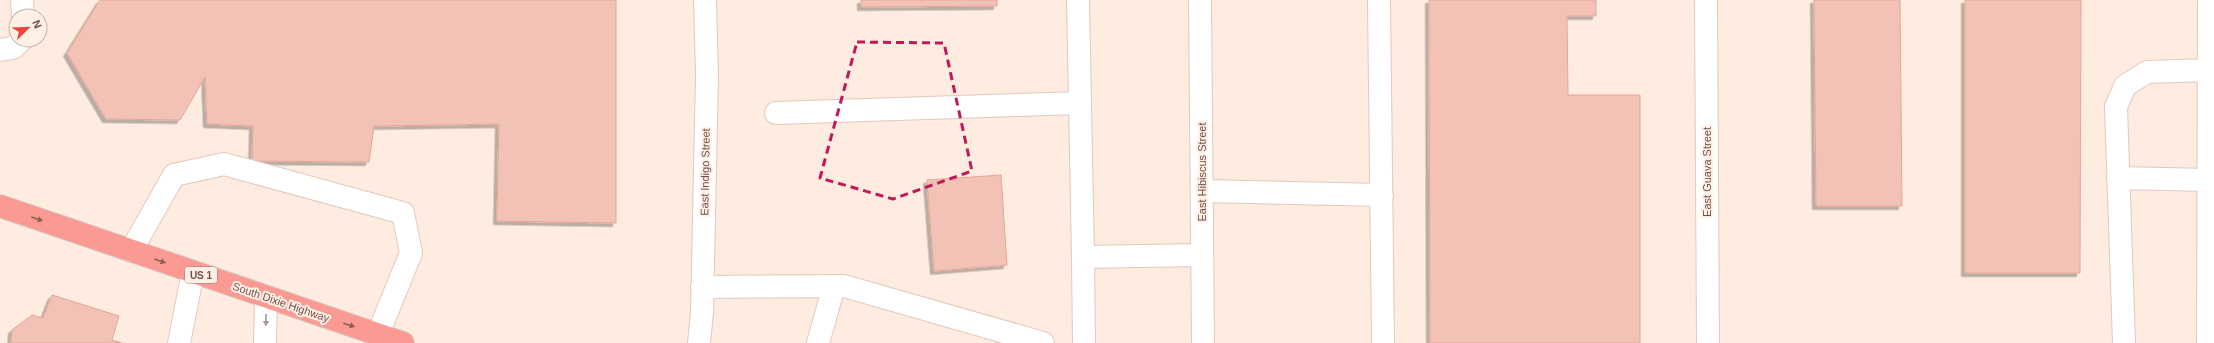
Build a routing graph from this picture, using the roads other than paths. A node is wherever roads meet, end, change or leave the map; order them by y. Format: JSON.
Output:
{"nodes":[{"id":1,"x":705,"y":0,"type":"edge"},
{"id":2,"x":1078,"y":0,"type":"edge"},
{"id":3,"x":1200,"y":0,"type":"edge"},
{"id":4,"x":1379,"y":0,"type":"edge"},
{"id":5,"x":1706,"y":0,"type":"edge"},
{"id":6,"x":2209,"y":0,"type":"edge"},
{"id":7,"x":2211,"y":32,"type":"edge"},
{"id":8,"x":13,"y":48,"type":"edge"},
{"id":9,"x":0,"y":50,"type":"edge"},
{"id":10,"x":2209,"y":70,"type":"junction"},
{"id":11,"x":1080,"y":103,"type":"junction"},
{"id":12,"x":776,"y":113,"type":"dead end"},
{"id":13,"x":2118,"y":178,"type":"junction"},
{"id":14,"x":2209,"y":180,"type":"junction"},
{"id":15,"x":1202,"y":191,"type":"junction"},
{"id":16,"x":1382,"y":195,"type":"junction"},
{"id":17,"x":0,"y":206,"type":"edge"},
{"id":18,"x":131,"y":251,"type":"junction"},
{"id":19,"x":1202,"y":255,"type":"junction"},
{"id":20,"x":1083,"y":257,"type":"junction"},
{"id":21,"x":193,"y":272,"type":"junction"},
{"id":22,"x":834,"y":286,"type":"junction"},
{"id":23,"x":702,"y":287,"type":"junction"},
{"id":24,"x":266,"y":298,"type":"junction"},
{"id":25,"x":378,"y":334,"type":"junction"},
{"id":26,"x":179,"y":343,"type":"edge"},
{"id":27,"x":266,"y":343,"type":"edge"},
{"id":28,"x":403,"y":343,"type":"edge"},
{"id":29,"x":699,"y":343,"type":"edge"},
{"id":30,"x":818,"y":343,"type":"edge"},
{"id":31,"x":1043,"y":343,"type":"edge"},
{"id":32,"x":1084,"y":343,"type":"edge"},
{"id":33,"x":1203,"y":343,"type":"edge"},
{"id":34,"x":1383,"y":343,"type":"edge"},
{"id":35,"x":1708,"y":343,"type":"edge"},
{"id":36,"x":2124,"y":343,"type":"edge"},
{"id":37,"x":2208,"y":343,"type":"edge"}],
"edges":[{"from":1,"to":23,"type":"street","name":"East Indigo Street"},
{"from":2,"to":11,"type":"street"},
{"from":3,"to":15,"type":"street","name":"East Hibiscus Street"},
{"from":4,"to":16,"type":"street"},
{"from":5,"to":35,"type":"street","name":"East Guava Street"},
{"from":6,"to":7,"type":"street"},
{"from":7,"to":10,"type":"street"},
{"from":8,"to":9,"type":"street"},
{"from":10,"to":13,"type":"street"},
{"from":10,"to":14,"type":"street"},
{"from":11,"to":12,"type":"street"},
{"from":11,"to":20,"type":"street"},
{"from":13,"to":14,"type":"street"},
{"from":13,"to":36,"type":"street"},
{"from":14,"to":37,"type":"street"},
{"from":15,"to":16,"type":"street"},
{"from":15,"to":19,"type":"street","name":"East Hibiscus Street"},
{"from":16,"to":34,"type":"street"},
{"from":17,"to":18,"type":"highway","name":"South Dixie Highway","number":"US 1","one_way":true},
{"from":18,"to":21,"type":"highway","name":"South Dixie Highway","number":"US 1","one_way":true},
{"from":18,"to":25,"type":"street"},
{"from":19,"to":20,"type":"street"},
{"from":19,"to":33,"type":"street","name":"East Hibiscus Street"},
{"from":20,"to":32,"type":"street"},
{"from":21,"to":24,"type":"highway","name":"South Dixie Highway","number":"US 1"},
{"from":21,"to":26,"type":"street"},
{"from":22,"to":23,"type":"street"},
{"from":22,"to":30,"type":"street"},
{"from":22,"to":31,"type":"street"},
{"from":23,"to":29,"type":"street","name":"East Indigo Street"},
{"from":24,"to":25,"type":"highway","name":"South Dixie Highway","number":"US 1","one_way":true},
{"from":24,"to":27,"type":"street","one_way":true},
{"from":25,"to":28,"type":"highway","name":"South Dixie Highway","number":"US 1"}]}
